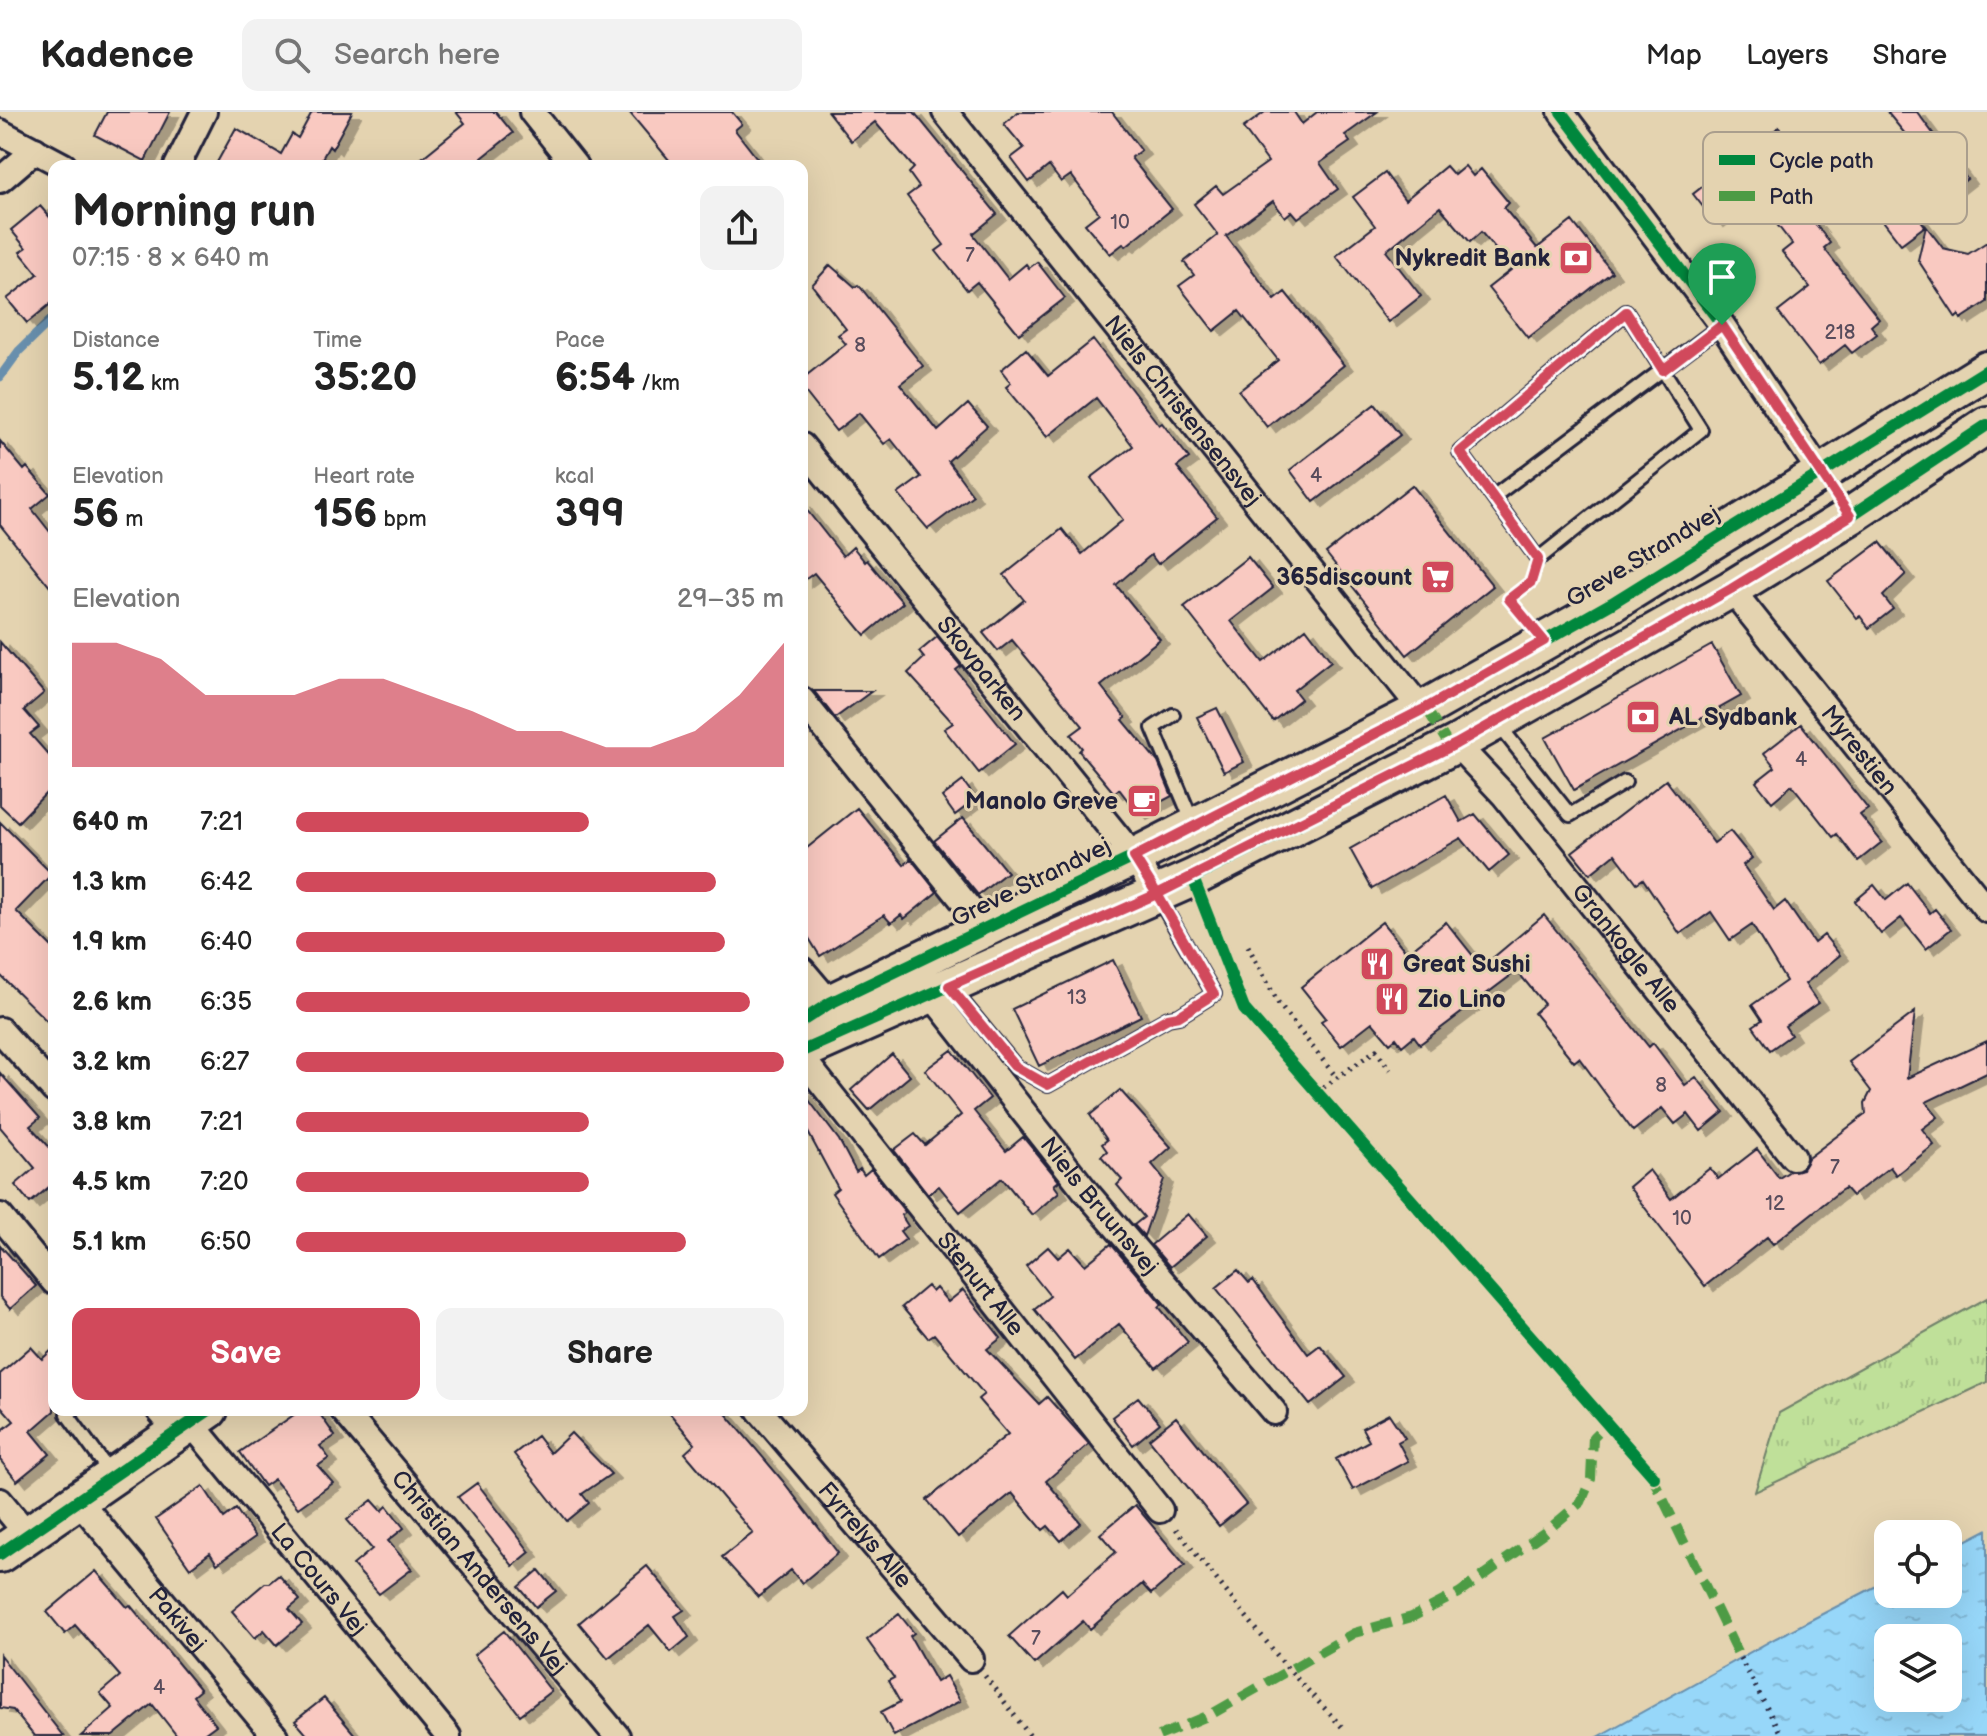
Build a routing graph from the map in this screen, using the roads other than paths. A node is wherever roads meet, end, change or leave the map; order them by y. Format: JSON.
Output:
{"nodes":[{"id":1,"x":204,"y":112,"type":"edge"},
{"id":2,"x":532,"y":112,"type":"edge"},
{"id":3,"x":945,"y":112,"type":"edge"},
{"id":4,"x":1561,"y":112,"type":"edge"},
{"id":5,"x":0,"y":132,"type":"edge"},
{"id":6,"x":35,"y":150,"type":"junction"},
{"id":7,"x":53,"y":160,"type":"edge"},
{"id":8,"x":180,"y":160,"type":"edge"},
{"id":9,"x":570,"y":160,"type":"edge"},
{"id":10,"x":0,"y":180,"type":"edge"},
{"id":11,"x":1722,"y":325,"type":"junction"},
{"id":12,"x":1663,"y":370,"type":"junction"},
{"id":13,"x":1987,"y":370,"type":"edge"},
{"id":14,"x":1987,"y":425,"type":"edge"},
{"id":15,"x":808,"y":453,"type":"edge"},
{"id":16,"x":1820,"y":472,"type":"junction"},
{"id":17,"x":1493,"y":497,"type":"junction"},
{"id":18,"x":1850,"y":516,"type":"junction"},
{"id":19,"x":1731,"y":589,"type":"junction"},
{"id":20,"x":808,"y":707,"type":"edge"},
{"id":21,"x":1422,"y":710,"type":"junction"},
{"id":22,"x":1173,"y":715,"type":"dead end"},
{"id":23,"x":1497,"y":721,"type":"junction"},
{"id":24,"x":1456,"y":744,"type":"junction"},
{"id":25,"x":1625,"y":782,"type":"dead end"},
{"id":26,"x":1194,"y":826,"type":"junction"},
{"id":27,"x":1134,"y":857,"type":"junction"},
{"id":28,"x":1157,"y":894,"type":"junction"},
{"id":29,"x":1987,"y":910,"type":"edge"},
{"id":30,"x":985,"y":928,"type":"junction"},
{"id":31,"x":808,"y":988,"type":"edge"},
{"id":32,"x":940,"y":989,"type":"junction"},
{"id":33,"x":816,"y":1012,"type":"edge"},
{"id":34,"x":0,"y":1030,"type":"edge"},
{"id":35,"x":808,"y":1048,"type":"edge"},
{"id":36,"x":808,"y":1066,"type":"edge"},
{"id":37,"x":48,"y":1083,"type":"edge"},
{"id":38,"x":1793,"y":1157,"type":"dead end"},
{"id":39,"x":0,"y":1216,"type":"edge"},
{"id":40,"x":48,"y":1275,"type":"edge"},
{"id":41,"x":1274,"y":1412,"type":"dead end"},
{"id":42,"x":68,"y":1416,"type":"edge"},
{"id":43,"x":348,"y":1416,"type":"edge"},
{"id":44,"x":764,"y":1416,"type":"edge"},
{"id":45,"x":184,"y":1419,"type":"edge"},
{"id":46,"x":113,"y":1477,"type":"junction"},
{"id":47,"x":0,"y":1501,"type":"edge"},
{"id":48,"x":79,"y":1501,"type":"junction"},
{"id":49,"x":1160,"y":1510,"type":"road end"},
{"id":50,"x":14,"y":1544,"type":"edge"},
{"id":51,"x":971,"y":1659,"type":"road end"},
{"id":52,"x":275,"y":1736,"type":"edge"},
{"id":53,"x":448,"y":1736,"type":"edge"},
{"id":54,"x":617,"y":1736,"type":"edge"}],
"edges":[{"from":1,"to":8,"type":"street"},
{"from":2,"to":9,"type":"street"},
{"from":3,"to":21,"type":"street","name":"Niels Christensensvej"},
{"from":4,"to":11,"type":"street"},
{"from":5,"to":6,"type":"street"},
{"from":6,"to":7,"type":"street"},
{"from":6,"to":10,"type":"street"},
{"from":11,"to":12,"type":"lane"},
{"from":11,"to":16,"type":"street"},
{"from":12,"to":17,"type":"lane"},
{"from":12,"to":17,"type":"lane"},
{"from":12,"to":17,"type":"lane"},
{"from":13,"to":16,"type":"main road","name":"Greve Strandvej"},
{"from":14,"to":18,"type":"main road"},
{"from":15,"to":27,"type":"street","name":"Skovparken"},
{"from":16,"to":18,"type":"main road"},
{"from":16,"to":21,"type":"main road","name":"Greve Strandvej"},
{"from":18,"to":19,"type":"main road"},
{"from":19,"to":23,"type":"main road"},
{"from":19,"to":29,"type":"street","name":"Myrestien"},
{"from":20,"to":30,"type":"street"},
{"from":21,"to":26,"type":"main road","name":"Greve Strandvej"},
{"from":22,"to":26,"type":"lane"},
{"from":23,"to":24,"type":"main road"},
{"from":23,"to":25,"type":"lane"},
{"from":24,"to":28,"type":"main road"},
{"from":24,"to":38,"type":"street","name":"Grankogle Alle"},
{"from":26,"to":27,"type":"main road","name":"Greve Strandvej"},
{"from":27,"to":28,"type":"street","name":"Skovparken"},
{"from":27,"to":30,"type":"main road","name":"Greve Strandvej"},
{"from":28,"to":32,"type":"main road"},
{"from":28,"to":32,"type":"lane"},
{"from":30,"to":33,"type":"main road","name":"Greve Strandvej"},
{"from":31,"to":33,"type":"street"},
{"from":32,"to":35,"type":"main road"},
{"from":32,"to":41,"type":"street","name":"Niels Bruunsvej"},
{"from":34,"to":37,"type":"street"},
{"from":36,"to":49,"type":"street","name":"Stenurt Alle"},
{"from":39,"to":40,"type":"street"},
{"from":42,"to":46,"type":"lane"},
{"from":43,"to":54,"type":"street","name":"Christian Andersens Vej"},
{"from":44,"to":51,"type":"street","name":"Fyrrelys Alle"},
{"from":45,"to":46,"type":"main road"},
{"from":45,"to":53,"type":"street","name":"La Cours Vej"},
{"from":46,"to":48,"type":"main road"},
{"from":47,"to":50,"type":"street"},
{"from":48,"to":50,"type":"main road"},
{"from":48,"to":52,"type":"street","name":"Pakivej"}]}
